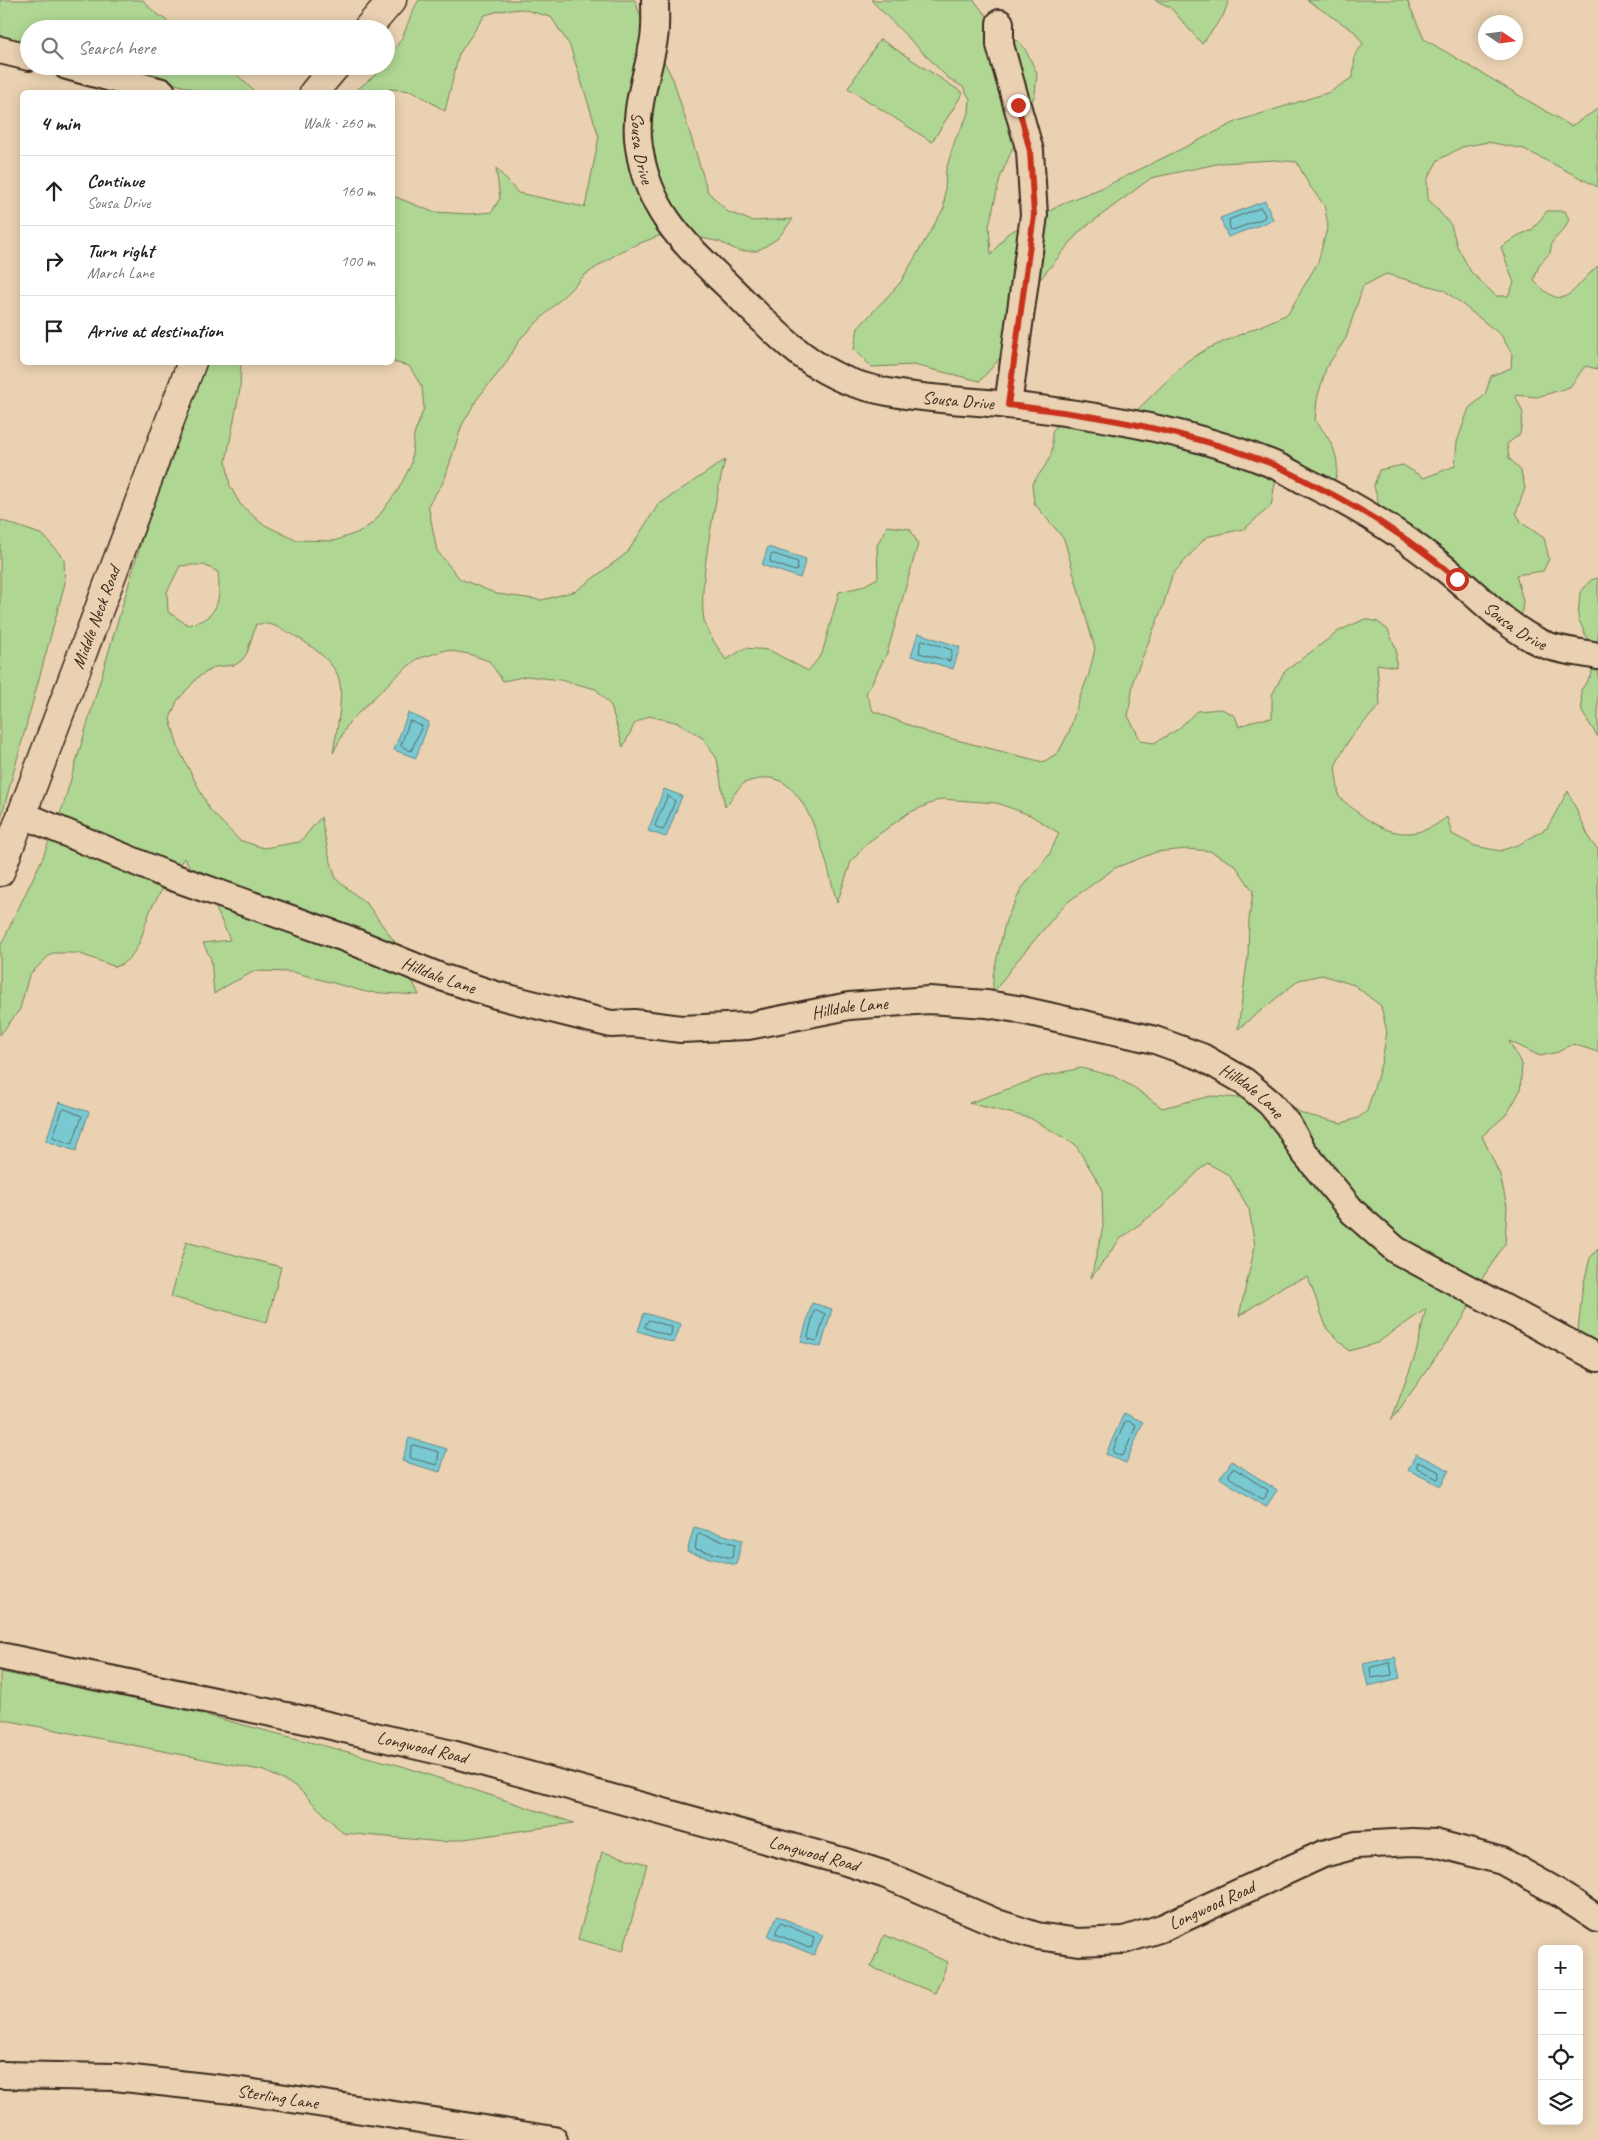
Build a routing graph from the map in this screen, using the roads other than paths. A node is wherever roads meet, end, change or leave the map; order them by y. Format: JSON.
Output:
{"nodes":[{"id":1,"x":392,"y":0,"type":"edge"},
{"id":2,"x":655,"y":0,"type":"edge"},
{"id":3,"x":375,"y":20,"type":"edge"},
{"id":4,"x":1000,"y":23,"type":"dead end"},
{"id":5,"x":0,"y":50,"type":"edge"},
{"id":6,"x":20,"y":55,"type":"edge"},
{"id":7,"x":100,"y":75,"type":"edge"},
{"id":8,"x":328,"y":75,"type":"edge"},
{"id":9,"x":155,"y":90,"type":"edge"},
{"id":10,"x":316,"y":90,"type":"edge"},
{"id":11,"x":191,"y":365,"type":"edge"},
{"id":12,"x":1008,"y":405,"type":"junction"},
{"id":13,"x":1598,"y":656,"type":"edge"},
{"id":14,"x":21,"y":814,"type":"junction"},
{"id":15,"x":0,"y":872,"type":"edge"},
{"id":16,"x":1598,"y":1358,"type":"edge"},
{"id":17,"x":0,"y":1656,"type":"edge"},
{"id":18,"x":1598,"y":1919,"type":"edge"},
{"id":19,"x":0,"y":2074,"type":"edge"},
{"id":20,"x":554,"y":2140,"type":"edge"}],
"edges":[{"from":1,"to":3,"type":"main road"},
{"from":2,"to":12,"type":"street","name":"Sousa Drive"},
{"from":4,"to":12,"type":"street"},
{"from":5,"to":6,"type":"street"},
{"from":7,"to":9,"type":"street"},
{"from":8,"to":10,"type":"main road"},
{"from":11,"to":14,"type":"main road","name":"Middle Neck Road"},
{"from":12,"to":13,"type":"street","name":"Sousa Drive"},
{"from":14,"to":15,"type":"main road","name":"Middle Neck Road"},
{"from":14,"to":16,"type":"street","name":"Hilldale Lane"},
{"from":17,"to":18,"type":"street","name":"Longwood Road"},
{"from":19,"to":20,"type":"street","name":"Sterling Lane"}]}
